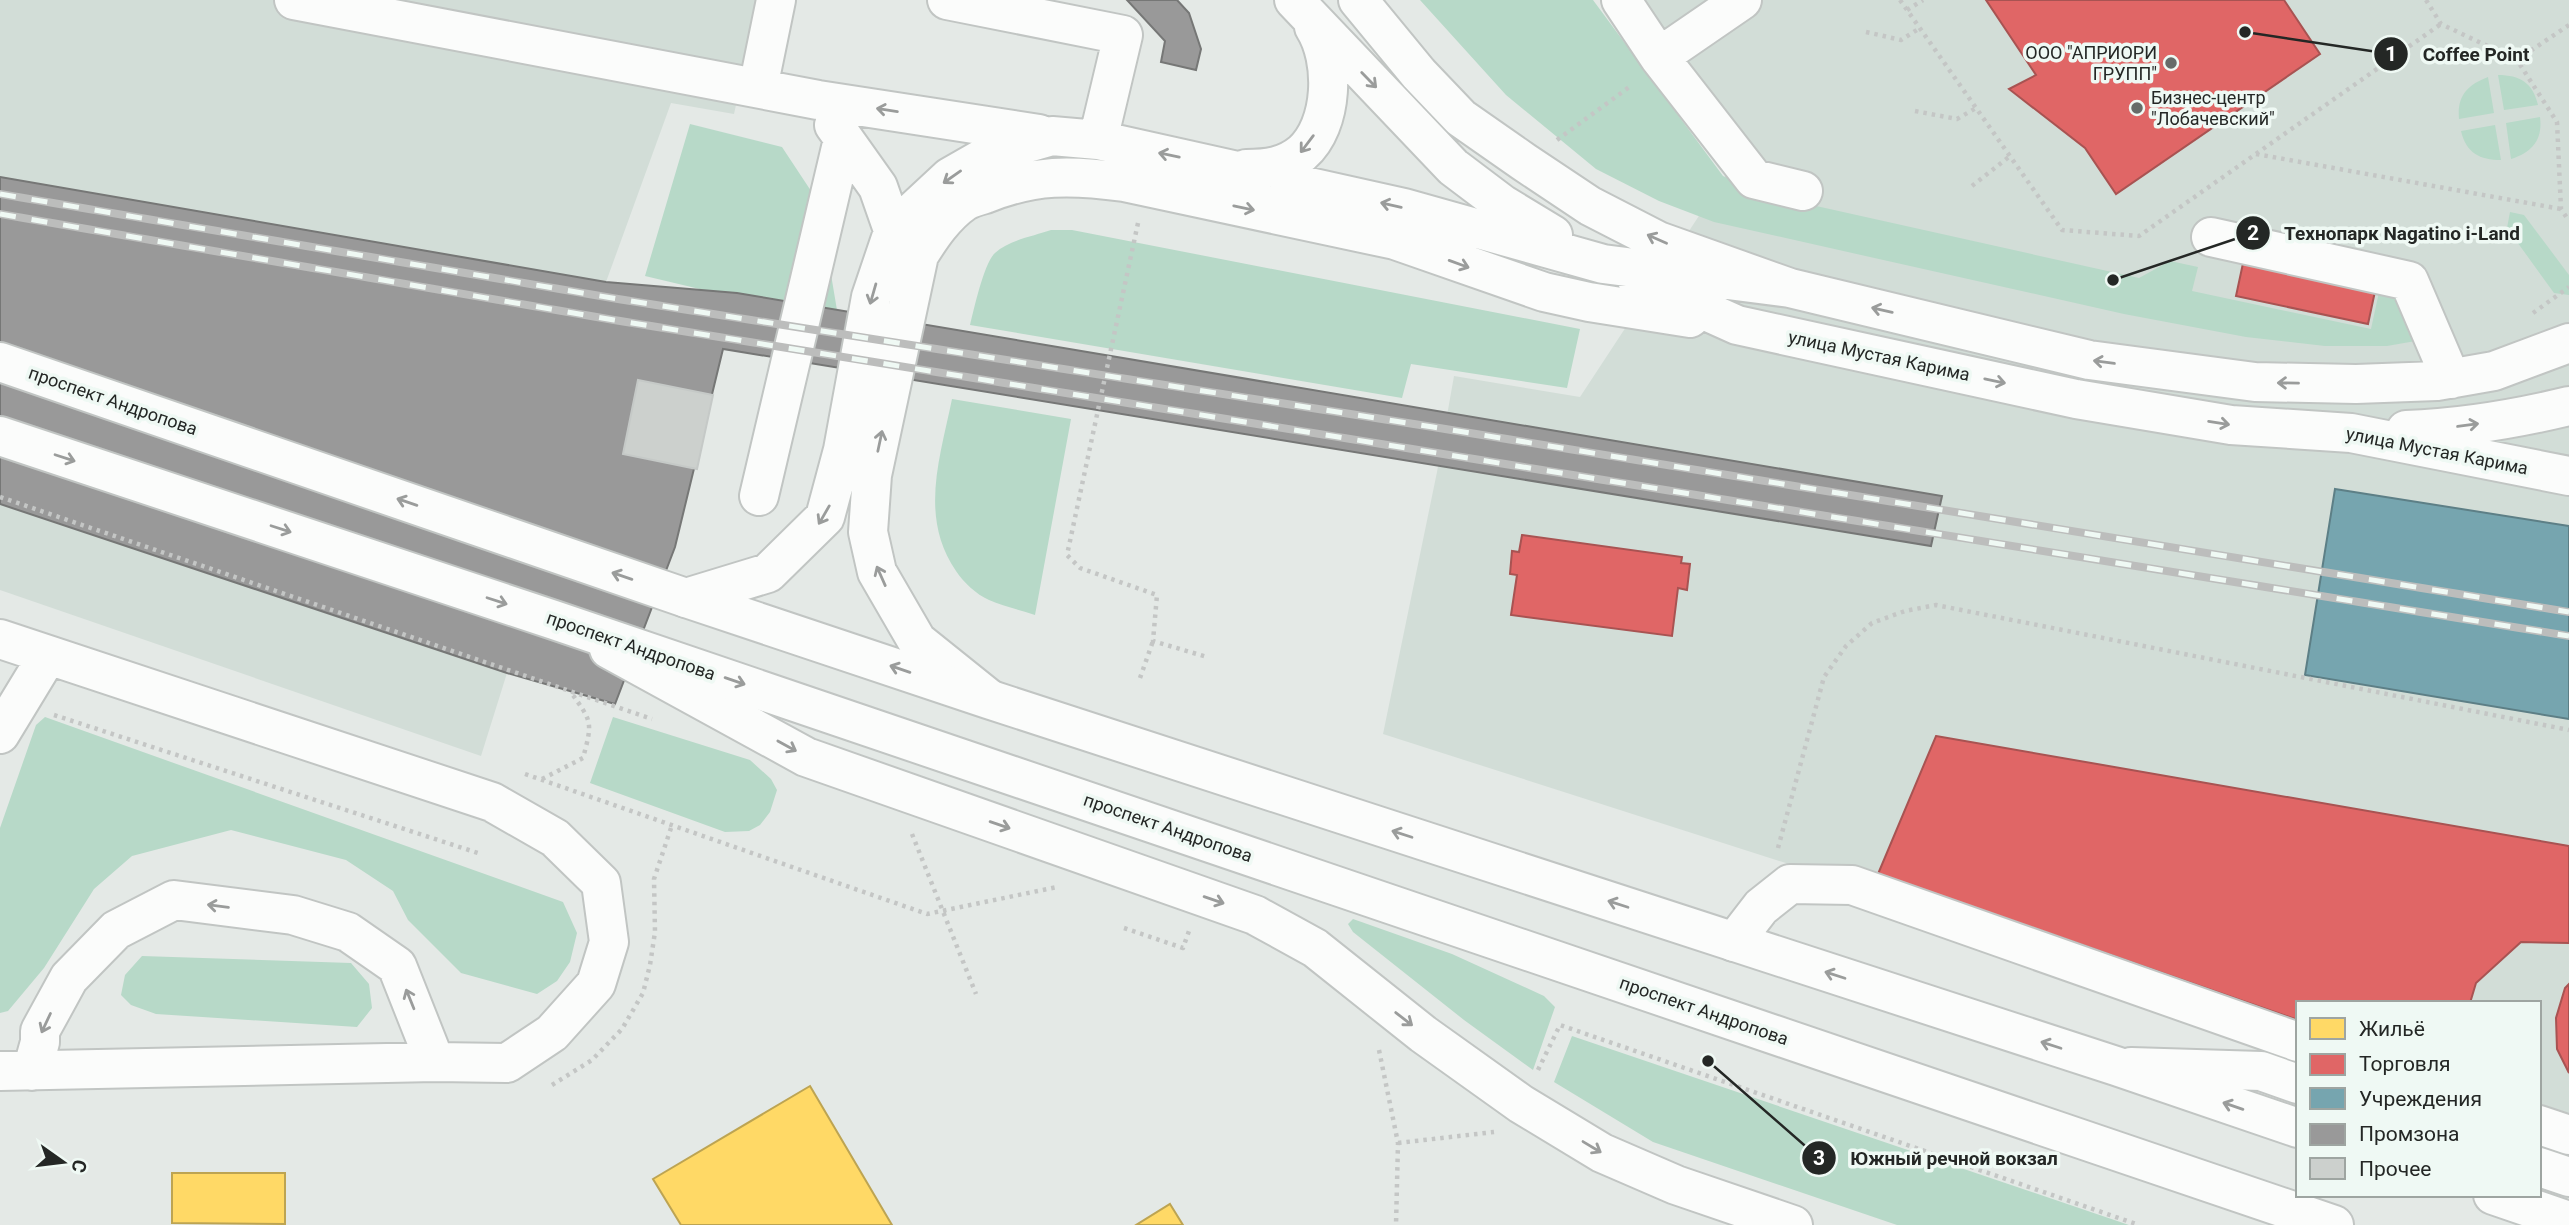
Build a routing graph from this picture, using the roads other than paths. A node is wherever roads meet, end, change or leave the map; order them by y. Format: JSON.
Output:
{"nodes":[{"id":1,"x":294,"y":0,"type":"edge"},
{"id":2,"x":776,"y":0,"type":"edge"},
{"id":3,"x":947,"y":0,"type":"edge"},
{"id":4,"x":1358,"y":0,"type":"edge"},
{"id":5,"x":1621,"y":0,"type":"edge"},
{"id":6,"x":1742,"y":0,"type":"edge"},
{"id":7,"x":1300,"y":7,"type":"edge"},
{"id":8,"x":1659,"y":57,"type":"junction"},
{"id":9,"x":758,"y":88,"type":"junction"},
{"id":10,"x":818,"y":100,"type":"junction"},
{"id":11,"x":1461,"y":118,"type":"junction"},
{"id":12,"x":1052,"y":136,"type":"junction"},
{"id":13,"x":844,"y":139,"type":"junction"},
{"id":14,"x":1098,"y":140,"type":"junction"},
{"id":15,"x":1233,"y":169,"type":"junction"},
{"id":16,"x":1474,"y":184,"type":"junction"},
{"id":17,"x":1803,"y":191,"type":"dead end"},
{"id":18,"x":1457,"y":221,"type":"junction"},
{"id":19,"x":894,"y":229,"type":"junction"},
{"id":20,"x":2211,"y":237,"type":"dead end"},
{"id":21,"x":1395,"y":240,"type":"junction"},
{"id":22,"x":1602,"y":264,"type":"junction"},
{"id":23,"x":1790,"y":288,"type":"junction"},
{"id":24,"x":908,"y":307,"type":"junction"},
{"id":25,"x":1737,"y":326,"type":"junction"},
{"id":26,"x":2569,"y":343,"type":"edge"},
{"id":27,"x":0,"y":362,"type":"edge"},
{"id":28,"x":2451,"y":379,"type":"junction"},
{"id":29,"x":2569,"y":406,"type":"edge"},
{"id":30,"x":2351,"y":433,"type":"junction"},
{"id":31,"x":0,"y":436,"type":"edge"},
{"id":32,"x":2569,"y":476,"type":"edge"},
{"id":33,"x":759,"y":496,"type":"dead end"},
{"id":34,"x":687,"y":598,"type":"junction"},
{"id":35,"x":554,"y":620,"type":"junction"},
{"id":36,"x":0,"y":639,"type":"edge"},
{"id":37,"x":48,"y":655,"type":"junction"},
{"id":38,"x":988,"y":699,"type":"junction"},
{"id":39,"x":9,"y":718,"type":"edge"},
{"id":40,"x":1734,"y":942,"type":"junction"},
{"id":41,"x":2296,"y":1041,"type":"edge"},
{"id":42,"x":435,"y":1062,"type":"junction"},
{"id":43,"x":2116,"y":1066,"type":"junction"},
{"id":44,"x":16,"y":1071,"type":"edge"},
{"id":45,"x":2296,"y":1083,"type":"edge"},
{"id":46,"x":2541,"y":1126,"type":"edge"},
{"id":47,"x":2296,"y":1127,"type":"edge"},
{"id":48,"x":2569,"y":1135,"type":"edge"},
{"id":49,"x":2541,"y":1168,"type":"edge"},
{"id":50,"x":2569,"y":1177,"type":"edge"},
{"id":51,"x":2499,"y":1197,"type":"edge"},
{"id":52,"x":2569,"y":1221,"type":"edge"},
{"id":53,"x":1793,"y":1225,"type":"edge"},
{"id":54,"x":2334,"y":1225,"type":"edge"}],
"edges":[{"from":1,"to":9,"type":"street"},
{"from":2,"to":9,"type":"street"},
{"from":3,"to":14,"type":"street"},
{"from":4,"to":11,"type":"street"},
{"from":5,"to":8,"type":"street"},
{"from":6,"to":8,"type":"street"},
{"from":7,"to":15,"type":"street","one_way":true},
{"from":7,"to":16,"type":"street","name":"улица Мустая Карима","one_way":true},
{"from":8,"to":17,"type":"street"},
{"from":9,"to":10,"type":"street"},
{"from":12,"to":10,"type":"street","one_way":true},
{"from":10,"to":13,"type":"street"},
{"from":11,"to":16,"type":"street"},
{"from":23,"to":11,"type":"street","one_way":true},
{"from":12,"to":14,"type":"street"},
{"from":12,"to":19,"type":"street","one_way":true},
{"from":13,"to":19,"type":"street"},
{"from":13,"to":33,"type":"street"},
{"from":15,"to":14,"type":"street","one_way":true},
{"from":18,"to":15,"type":"street","one_way":true},
{"from":16,"to":18,"type":"street"},
{"from":16,"to":22,"type":"street","name":"улица Мустая Карима"},
{"from":18,"to":21,"type":"street"},
{"from":18,"to":22,"type":"street"},
{"from":19,"to":24,"type":"street"},
{"from":19,"to":34,"type":"street","one_way":true},
{"from":20,"to":28,"type":"street"},
{"from":24,"to":21,"type":"street","one_way":true},
{"from":21,"to":25,"type":"street","one_way":true},
{"from":22,"to":23,"type":"street"},
{"from":22,"to":25,"type":"street","name":"улица Мустая Карима"},
{"from":28,"to":23,"type":"street","one_way":true},
{"from":38,"to":24,"type":"street","one_way":true},
{"from":25,"to":30,"type":"street","name":"улица Мустая Карима","one_way":true},
{"from":26,"to":28,"type":"street"},
{"from":34,"to":27,"type":"street","name":"проспект Андропова","one_way":true},
{"from":30,"to":29,"type":"street","one_way":true},
{"from":30,"to":32,"type":"street","name":"улица Мустая Карима"},
{"from":31,"to":35,"type":"street","name":"проспект Андропова","one_way":true},
{"from":38,"to":34,"type":"street","name":"проспект Андропова","one_way":true},
{"from":35,"to":53,"type":"street","one_way":true},
{"from":35,"to":54,"type":"street","name":"проспект Андропова","one_way":true},
{"from":36,"to":37,"type":"street"},
{"from":37,"to":39,"type":"street"},
{"from":37,"to":42,"type":"street"},
{"from":40,"to":38,"type":"street","name":"проспект Андропова","one_way":true},
{"from":40,"to":41,"type":"street"},
{"from":43,"to":40,"type":"street","name":"проспект Андропова","one_way":true},
{"from":42,"to":44,"type":"street"},
{"from":42,"to":44,"type":"street","one_way":true},
{"from":43,"to":45,"type":"street"},
{"from":47,"to":43,"type":"street","name":"проспект Андропова","one_way":true},
{"from":46,"to":48,"type":"street"},
{"from":49,"to":50,"type":"street"},
{"from":51,"to":52,"type":"street"}]}
